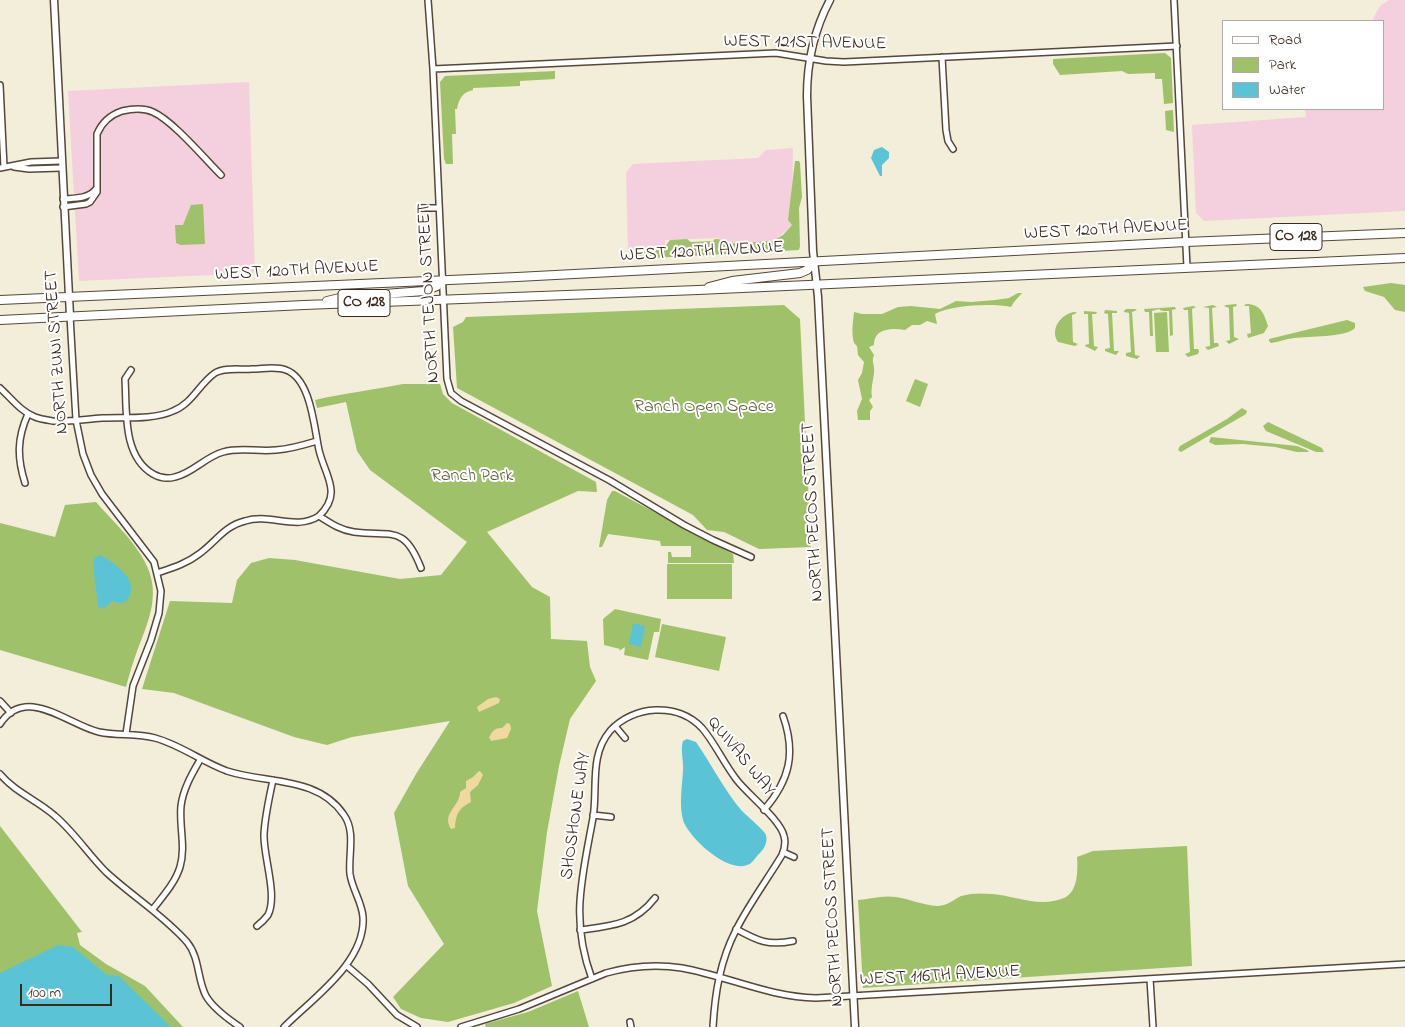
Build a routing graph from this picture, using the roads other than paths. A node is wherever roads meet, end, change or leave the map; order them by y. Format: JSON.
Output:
{"nodes":[{"id":1,"x":54,"y":0,"type":"edge"},
{"id":2,"x":428,"y":0,"type":"edge"},
{"id":3,"x":830,"y":0,"type":"edge"},
{"id":4,"x":1174,"y":0,"type":"edge"},
{"id":5,"x":1176,"y":46,"type":"junction"},
{"id":6,"x":942,"y":57,"type":"junction"},
{"id":7,"x":810,"y":59,"type":"junction"},
{"id":8,"x":433,"y":69,"type":"junction"},
{"id":9,"x":0,"y":85,"type":"edge"},
{"id":10,"x":954,"y":149,"type":"dead end"},
{"id":11,"x":61,"y":164,"type":"junction"},
{"id":12,"x":2,"y":168,"type":"edge"},
{"id":13,"x":221,"y":175,"type":"dead end"},
{"id":14,"x":98,"y":184,"type":"junction"},
{"id":15,"x":63,"y":199,"type":"junction"},
{"id":16,"x":63,"y":207,"type":"junction"},
{"id":17,"x":421,"y":208,"type":"dead end"},
{"id":18,"x":439,"y":208,"type":"junction"},
{"id":19,"x":1405,"y":233,"type":"edge"},
{"id":20,"x":1186,"y":242,"type":"junction"},
{"id":21,"x":1405,"y":258,"type":"edge"},
{"id":22,"x":814,"y":262,"type":"junction"},
{"id":23,"x":1187,"y":267,"type":"junction"},
{"id":24,"x":443,"y":279,"type":"junction"},
{"id":25,"x":817,"y":285,"type":"junction"},
{"id":26,"x":698,"y":290,"type":"junction"},
{"id":27,"x":69,"y":297,"type":"junction"},
{"id":28,"x":0,"y":300,"type":"edge"},
{"id":29,"x":443,"y":300,"type":"junction"},
{"id":30,"x":304,"y":305,"type":"junction"},
{"id":31,"x":70,"y":316,"type":"junction"},
{"id":32,"x":0,"y":320,"type":"edge"},
{"id":33,"x":131,"y":370,"type":"dead end"},
{"id":34,"x":0,"y":388,"type":"edge"},
{"id":35,"x":28,"y":414,"type":"junction"},
{"id":36,"x":128,"y":417,"type":"junction"},
{"id":37,"x":76,"y":420,"type":"junction"},
{"id":38,"x":317,"y":441,"type":"junction"},
{"id":39,"x":25,"y":483,"type":"dead end"},
{"id":40,"x":319,"y":516,"type":"junction"},
{"id":41,"x":751,"y":557,"type":"dead end"},
{"id":42,"x":421,"y":568,"type":"dead end"},
{"id":43,"x":157,"y":573,"type":"junction"},
{"id":44,"x":0,"y":701,"type":"edge"},
{"id":45,"x":647,"y":710,"type":"joint"},
{"id":46,"x":10,"y":713,"type":"junction"},
{"id":47,"x":783,"y":716,"type":"dead end"},
{"id":48,"x":0,"y":724,"type":"edge"},
{"id":49,"x":615,"y":726,"type":"junction"},
{"id":50,"x":126,"y":734,"type":"junction"},
{"id":51,"x":625,"y":738,"type":"dead end"},
{"id":52,"x":200,"y":760,"type":"junction"},
{"id":53,"x":0,"y":774,"type":"edge"},
{"id":54,"x":273,"y":780,"type":"junction"},
{"id":55,"x":764,"y":810,"type":"junction"},
{"id":56,"x":593,"y":815,"type":"junction"},
{"id":57,"x":611,"y":817,"type":"dead end"},
{"id":58,"x":783,"y":852,"type":"junction"},
{"id":59,"x":794,"y":857,"type":"dead end"},
{"id":60,"x":655,"y":898,"type":"dead end"},
{"id":61,"x":153,"y":909,"type":"junction"},
{"id":62,"x":257,"y":926,"type":"dead end"},
{"id":63,"x":736,"y":929,"type":"junction"},
{"id":64,"x":580,"y":930,"type":"junction"},
{"id":65,"x":793,"y":941,"type":"dead end"},
{"id":66,"x":1405,"y":964,"type":"edge"},
{"id":67,"x":347,"y":966,"type":"junction"},
{"id":68,"x":719,"y":978,"type":"junction"},
{"id":69,"x":592,"y":979,"type":"junction"},
{"id":70,"x":1150,"y":979,"type":"junction"},
{"id":71,"x":853,"y":996,"type":"junction"},
{"id":72,"x":240,"y":1027,"type":"edge"},
{"id":73,"x":284,"y":1027,"type":"edge"},
{"id":74,"x":417,"y":1027,"type":"edge"},
{"id":75,"x":461,"y":1027,"type":"edge"},
{"id":76,"x":713,"y":1027,"type":"edge"},
{"id":77,"x":855,"y":1027,"type":"edge"},
{"id":78,"x":1153,"y":1027,"type":"edge"}],
"edges":[{"from":1,"to":11,"type":"street","name":"NORTH ZUNI STREET"},
{"from":2,"to":8,"type":"street","name":"NORTH TEJON STREET"},
{"from":3,"to":7,"type":"street","name":"NORTH PECOS STREET"},
{"from":4,"to":5,"type":"street"},
{"from":5,"to":6,"type":"street","name":"WEST 121ST AVENUE"},
{"from":5,"to":20,"type":"street"},
{"from":6,"to":7,"type":"street","name":"WEST 121ST AVENUE"},
{"from":6,"to":10,"type":"street"},
{"from":7,"to":8,"type":"street","name":"WEST 121ST AVENUE"},
{"from":7,"to":22,"type":"street","name":"NORTH PECOS STREET"},
{"from":8,"to":18,"type":"street","name":"NORTH TEJON STREET"},
{"from":9,"to":12,"type":"street"},
{"from":11,"to":12,"type":"street"},
{"from":11,"to":15,"type":"street","name":"NORTH ZUNI STREET"},
{"from":13,"to":14,"type":"street"},
{"from":14,"to":15,"type":"street"},
{"from":14,"to":16,"type":"street"},
{"from":15,"to":16,"type":"street","name":"NORTH ZUNI STREET"},
{"from":16,"to":27,"type":"street","name":"NORTH ZUNI STREET"},
{"from":17,"to":18,"type":"street"},
{"from":18,"to":24,"type":"street","name":"NORTH TEJON STREET"},
{"from":19,"to":20,"type":"main road","name":"WEST 120TH AVENUE","number":"CO 128"},
{"from":20,"to":22,"type":"main road","name":"WEST 120TH AVENUE","number":"CO 128"},
{"from":20,"to":23,"type":"street"},
{"from":21,"to":23,"type":"main road","name":"WEST 120TH AVENUE","number":"CO 128"},
{"from":22,"to":24,"type":"main road","name":"WEST 120TH AVENUE","number":"CO 128"},
{"from":22,"to":25,"type":"street","name":"NORTH PECOS STREET"},
{"from":22,"to":26,"type":"main road"},
{"from":23,"to":25,"type":"main road","name":"WEST 120TH AVENUE","number":"CO 128"},
{"from":24,"to":27,"type":"main road","name":"WEST 120TH AVENUE","number":"CO 128"},
{"from":24,"to":29,"type":"street","name":"NORTH TEJON STREET"},
{"from":24,"to":30,"type":"main road"},
{"from":25,"to":26,"type":"main road","name":"WEST 120TH AVENUE","number":"CO 128"},
{"from":25,"to":71,"type":"street","name":"NORTH PECOS STREET"},
{"from":26,"to":29,"type":"main road","name":"WEST 120TH AVENUE","number":"CO 128"},
{"from":27,"to":28,"type":"main road","name":"WEST 120TH AVENUE","number":"CO 128"},
{"from":27,"to":31,"type":"street","name":"NORTH ZUNI STREET"},
{"from":29,"to":30,"type":"main road","name":"WEST 120TH AVENUE","number":"CO 128"},
{"from":29,"to":41,"type":"street","name":"NORTH TEJON STREET"},
{"from":30,"to":31,"type":"main road","name":"WEST 120TH AVENUE","number":"CO 128"},
{"from":31,"to":32,"type":"main road","name":"WEST 120TH AVENUE","number":"CO 128"},
{"from":31,"to":37,"type":"street","name":"NORTH ZUNI STREET"},
{"from":33,"to":36,"type":"street"},
{"from":34,"to":35,"type":"street"},
{"from":35,"to":37,"type":"street"},
{"from":35,"to":39,"type":"street"},
{"from":36,"to":37,"type":"street"},
{"from":36,"to":38,"type":"street"},
{"from":36,"to":38,"type":"street"},
{"from":37,"to":43,"type":"street","name":"NORTH ZUNI STREET"},
{"from":38,"to":40,"type":"street"},
{"from":40,"to":42,"type":"street"},
{"from":40,"to":43,"type":"street"},
{"from":43,"to":50,"type":"street","name":"NORTH ZUNI STREET"},
{"from":44,"to":46,"type":"street"},
{"from":45,"to":49,"type":"street","name":"SHOSHONE WAY"},
{"from":45,"to":55,"type":"street","name":"QUIVAS WAY"},
{"from":46,"to":48,"type":"street"},
{"from":46,"to":50,"type":"street"},
{"from":47,"to":55,"type":"street"},
{"from":49,"to":51,"type":"street"},
{"from":49,"to":56,"type":"street","name":"SHOSHONE WAY"},
{"from":50,"to":52,"type":"street"},
{"from":52,"to":54,"type":"street"},
{"from":52,"to":61,"type":"street"},
{"from":53,"to":61,"type":"street"},
{"from":54,"to":62,"type":"street"},
{"from":54,"to":67,"type":"street"},
{"from":55,"to":58,"type":"street","name":"QUIVAS WAY"},
{"from":56,"to":57,"type":"street"},
{"from":56,"to":64,"type":"street","name":"SHOSHONE WAY"},
{"from":58,"to":59,"type":"street"},
{"from":58,"to":63,"type":"street"},
{"from":60,"to":64,"type":"street"},
{"from":61,"to":72,"type":"street"},
{"from":63,"to":65,"type":"street"},
{"from":63,"to":68,"type":"street"},
{"from":64,"to":69,"type":"street","name":"SHOSHONE WAY"},
{"from":66,"to":70,"type":"street","name":"WEST 116TH AVENUE"},
{"from":67,"to":73,"type":"street"},
{"from":67,"to":74,"type":"street"},
{"from":68,"to":69,"type":"street","name":"WEST 116TH AVENUE"},
{"from":68,"to":71,"type":"street","name":"WEST 116TH AVENUE"},
{"from":68,"to":76,"type":"street"},
{"from":69,"to":75,"type":"street","name":"WEST 116TH AVENUE"},
{"from":70,"to":71,"type":"street","name":"WEST 116TH AVENUE"},
{"from":70,"to":78,"type":"street"},
{"from":71,"to":77,"type":"street","name":"NORTH PECOS STREET"}]}
